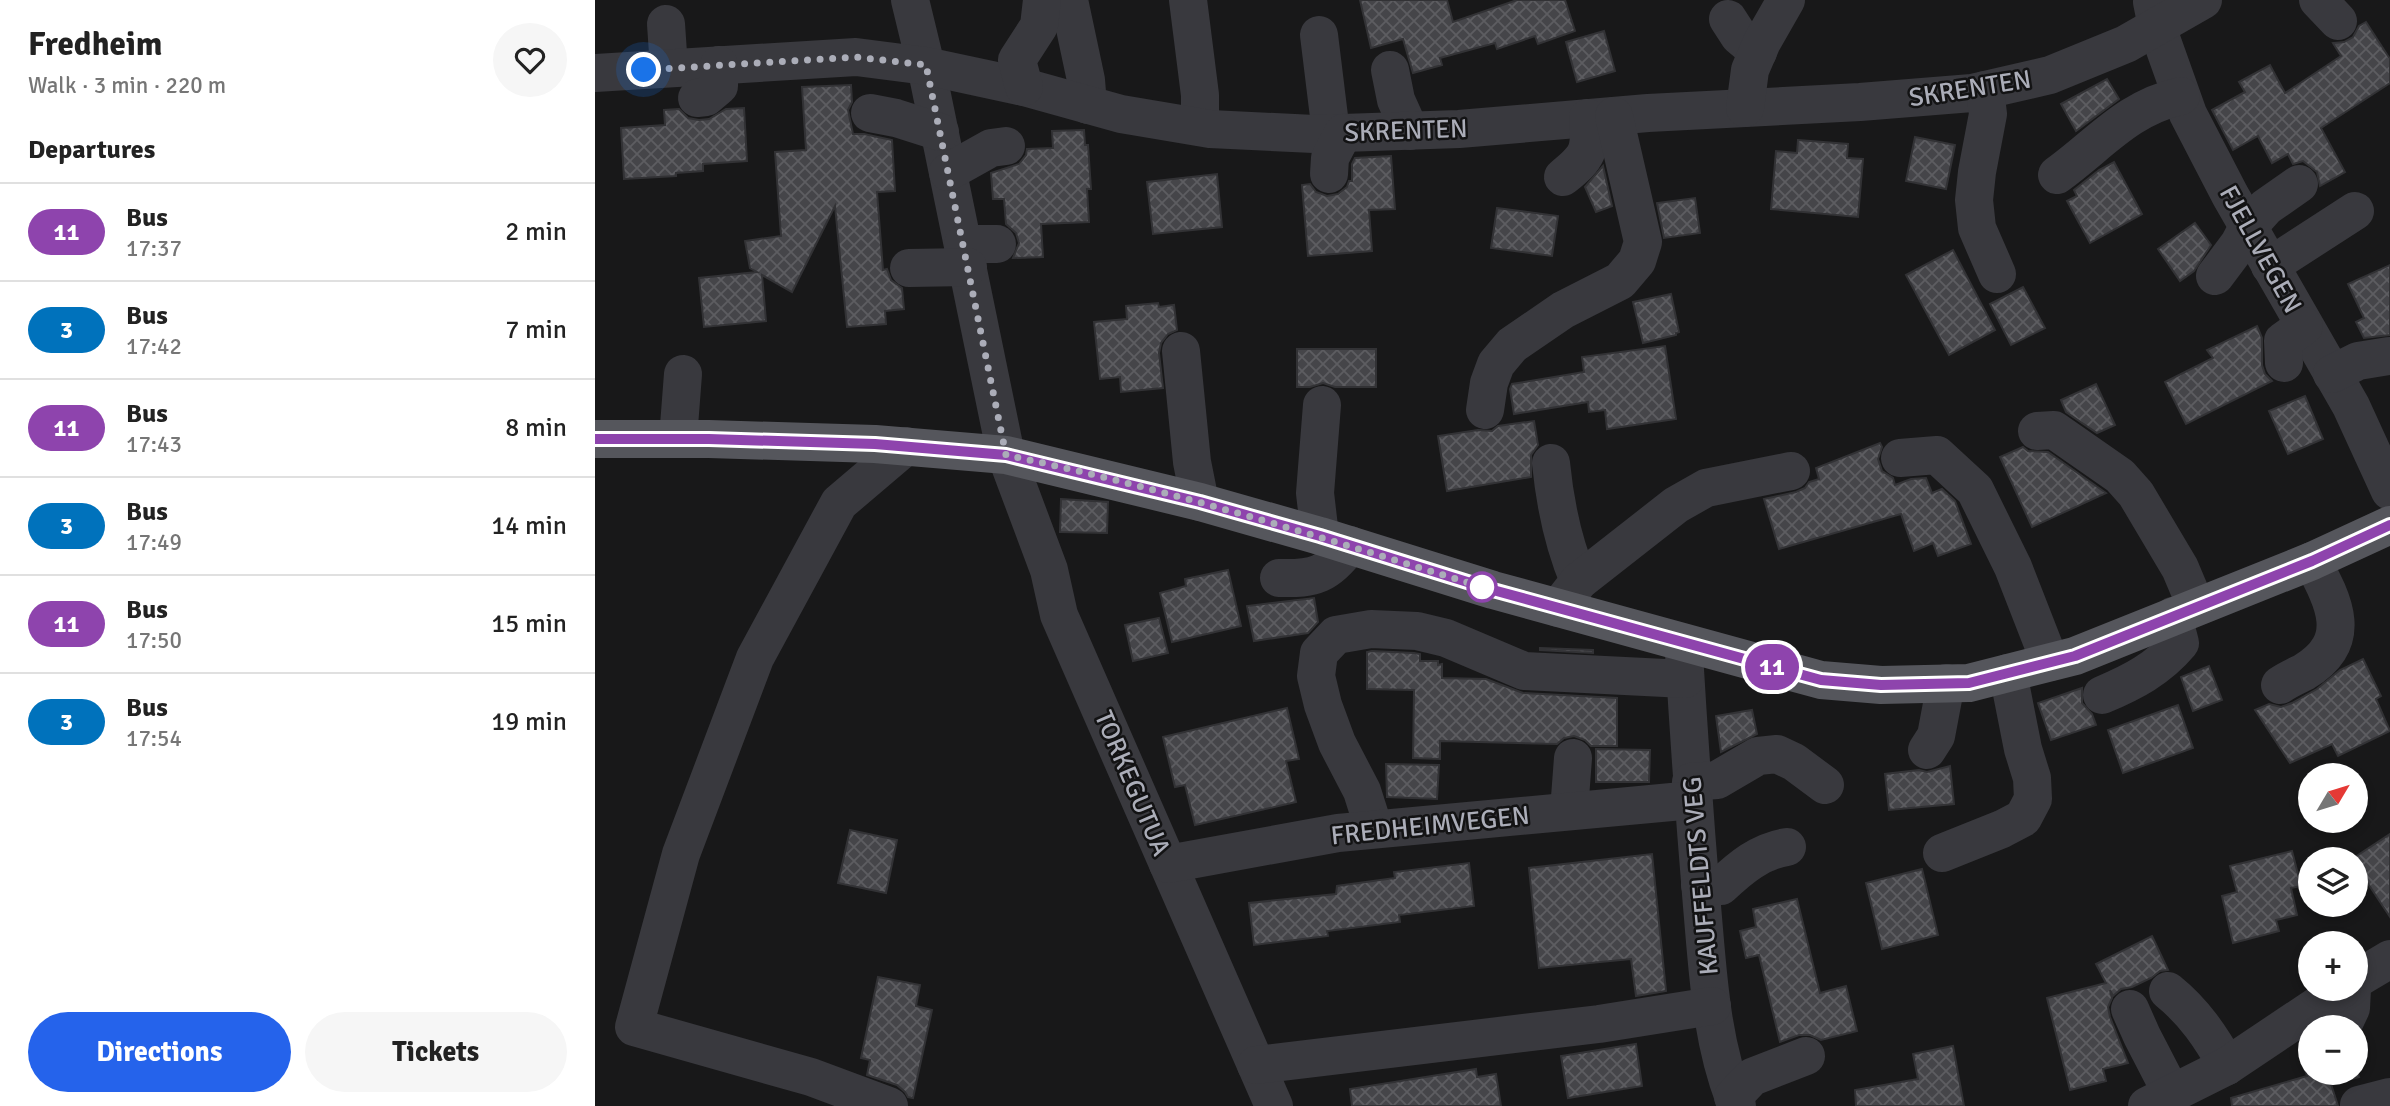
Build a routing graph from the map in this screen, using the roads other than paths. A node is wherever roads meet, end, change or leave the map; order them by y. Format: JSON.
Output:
{"nodes":[{"id":1,"x":909,"y":0,"type":"edge"},
{"id":2,"x":1042,"y":0,"type":"edge"},
{"id":3,"x":1069,"y":0,"type":"edge"},
{"id":4,"x":1188,"y":0,"type":"edge"},
{"id":5,"x":1786,"y":0,"type":"edge"},
{"id":6,"x":2203,"y":0,"type":"edge"},
{"id":7,"x":2154,"y":13,"type":"edge"},
{"id":8,"x":1728,"y":19,"type":"dead end"},
{"id":9,"x":666,"y":24,"type":"dead end"},
{"id":10,"x":1319,"y":34,"type":"dead end"},
{"id":11,"x":1758,"y":52,"type":"junction"},
{"id":12,"x":719,"y":65,"type":"junction"},
{"id":13,"x":926,"y":65,"type":"junction"},
{"id":14,"x":669,"y":68,"type":"junction"},
{"id":15,"x":1390,"y":70,"type":"dead end"},
{"id":16,"x":595,"y":73,"type":"edge"},
{"id":17,"x":1024,"y":86,"type":"junction"},
{"id":18,"x":1985,"y":90,"type":"junction"},
{"id":19,"x":2181,"y":96,"type":"junction"},
{"id":20,"x":698,"y":99,"type":"dead end"},
{"id":21,"x":1088,"y":104,"type":"junction"},
{"id":22,"x":1745,"y":108,"type":"junction"},
{"id":23,"x":1598,"y":110,"type":"junction"},
{"id":24,"x":870,"y":113,"type":"dead end"},
{"id":25,"x":1200,"y":127,"type":"junction"},
{"id":26,"x":1410,"y":131,"type":"junction"},
{"id":27,"x":940,"y":132,"type":"junction"},
{"id":28,"x":1337,"y":133,"type":"junction"},
{"id":29,"x":1006,"y":145,"type":"dead end"},
{"id":30,"x":948,"y":172,"type":"junction"},
{"id":31,"x":1329,"y":174,"type":"dead end"},
{"id":32,"x":2057,"y":175,"type":"dead end"},
{"id":33,"x":1563,"y":177,"type":"dead end"},
{"id":34,"x":2299,"y":184,"type":"dead end"},
{"id":35,"x":2355,"y":211,"type":"dead end"},
{"id":36,"x":2248,"y":227,"type":"junction"},
{"id":37,"x":976,"y":252,"type":"junction"},
{"id":38,"x":2270,"y":266,"type":"junction"},
{"id":39,"x":909,"y":268,"type":"dead end"},
{"id":40,"x":1997,"y":274,"type":"dead end"},
{"id":41,"x":2214,"y":276,"type":"dead end"},
{"id":42,"x":2304,"y":326,"type":"junction"},
{"id":43,"x":1181,"y":351,"type":"dead end"},
{"id":44,"x":2389,"y":356,"type":"edge"},
{"id":45,"x":2284,"y":363,"type":"dead end"},
{"id":46,"x":683,"y":374,"type":"dead end"},
{"id":47,"x":2332,"y":374,"type":"junction"},
{"id":48,"x":1322,"y":405,"type":"dead end"},
{"id":49,"x":1485,"y":410,"type":"dead end"},
{"id":50,"x":2037,"y":431,"type":"dead end"},
{"id":51,"x":595,"y":439,"type":"edge"},
{"id":52,"x":678,"y":439,"type":"junction"},
{"id":53,"x":906,"y":446,"type":"junction"},
{"id":54,"x":1006,"y":455,"type":"junction"},
{"id":55,"x":1900,"y":458,"type":"dead end"},
{"id":56,"x":1551,"y":463,"type":"dead end"},
{"id":57,"x":1791,"y":471,"type":"dead end"},
{"id":58,"x":2390,"y":491,"type":"edge"},
{"id":59,"x":1200,"y":502,"type":"junction"},
{"id":60,"x":2390,"y":525,"type":"edge"},
{"id":61,"x":1335,"y":541,"type":"junction"},
{"id":62,"x":2312,"y":561,"type":"junction"},
{"id":63,"x":1279,"y":578,"type":"dead end"},
{"id":64,"x":1568,"y":594,"type":"junction"},
{"id":65,"x":2184,"y":611,"type":"junction"},
{"id":66,"x":1684,"y":661,"type":"junction"},
{"id":67,"x":2050,"y":662,"type":"junction"},
{"id":68,"x":2008,"y":673,"type":"junction"},
{"id":69,"x":1946,"y":684,"type":"junction"},
{"id":70,"x":2280,"y":685,"type":"dead end"},
{"id":71,"x":2102,"y":695,"type":"dead end"},
{"id":72,"x":1927,"y":750,"type":"dead end"},
{"id":73,"x":1573,"y":758,"type":"dead end"},
{"id":74,"x":1825,"y":785,"type":"dead end"},
{"id":75,"x":1692,"y":791,"type":"junction"},
{"id":76,"x":1569,"y":811,"type":"junction"},
{"id":77,"x":1374,"y":829,"type":"junction"},
{"id":78,"x":1787,"y":847,"type":"dead end"},
{"id":79,"x":1942,"y":853,"type":"dead end"},
{"id":80,"x":1168,"y":864,"type":"junction"},
{"id":81,"x":1700,"y":885,"type":"junction"},
{"id":82,"x":2390,"y":959,"type":"edge"},
{"id":83,"x":2368,"y":972,"type":"edge"},
{"id":84,"x":2168,"y":991,"type":"dead end"},
{"id":85,"x":2326,"y":1001,"type":"edge"},
{"id":86,"x":1712,"y":1006,"type":"junction"},
{"id":87,"x":2130,"y":1009,"type":"dead end"},
{"id":88,"x":1806,"y":1056,"type":"dead end"},
{"id":89,"x":1256,"y":1065,"type":"junction"},
{"id":90,"x":2217,"y":1082,"type":"edge"},
{"id":91,"x":2390,"y":1097,"type":"edge"},
{"id":92,"x":2160,"y":1100,"type":"edge"},
{"id":93,"x":1735,"y":1101,"type":"edge"},
{"id":94,"x":2359,"y":1105,"type":"edge"},
{"id":95,"x":889,"y":1106,"type":"edge"},
{"id":96,"x":1274,"y":1106,"type":"edge"}],
"edges":[{"from":1,"to":13,"type":"street","name":"TORKEGUTUA"},
{"from":2,"to":17,"type":"street"},
{"from":3,"to":21,"type":"street"},
{"from":4,"to":25,"type":"street"},
{"from":5,"to":11,"type":"street"},
{"from":6,"to":7,"type":"street","name":"SKRENTEN"},
{"from":7,"to":18,"type":"street","name":"SKRENTEN"},
{"from":7,"to":19,"type":"street","name":"FJELLVEGEN"},
{"from":8,"to":11,"type":"street"},
{"from":9,"to":14,"type":"street"},
{"from":10,"to":28,"type":"street"},
{"from":11,"to":22,"type":"street"},
{"from":12,"to":13,"type":"street","name":"SKRENTEN"},
{"from":12,"to":14,"type":"street","name":"SKRENTEN"},
{"from":12,"to":20,"type":"street"},
{"from":13,"to":17,"type":"street","name":"SKRENTEN"},
{"from":13,"to":27,"type":"street","name":"TORKEGUTUA"},
{"from":14,"to":16,"type":"street","name":"SKRENTEN"},
{"from":15,"to":26,"type":"street"},
{"from":17,"to":21,"type":"street","name":"SKRENTEN"},
{"from":18,"to":22,"type":"street","name":"SKRENTEN"},
{"from":18,"to":40,"type":"street"},
{"from":19,"to":32,"type":"street"},
{"from":19,"to":36,"type":"street","name":"FJELLVEGEN"},
{"from":21,"to":25,"type":"street","name":"SKRENTEN"},
{"from":22,"to":23,"type":"street","name":"SKRENTEN"},
{"from":23,"to":26,"type":"street","name":"SKRENTEN"},
{"from":23,"to":33,"type":"street"},
{"from":23,"to":49,"type":"street"},
{"from":24,"to":27,"type":"street"},
{"from":25,"to":28,"type":"street","name":"SKRENTEN"},
{"from":26,"to":28,"type":"street","name":"SKRENTEN"},
{"from":27,"to":30,"type":"street","name":"TORKEGUTUA"},
{"from":28,"to":31,"type":"street"},
{"from":29,"to":30,"type":"street"},
{"from":30,"to":37,"type":"street","name":"TORKEGUTUA"},
{"from":34,"to":36,"type":"street"},
{"from":35,"to":38,"type":"street"},
{"from":36,"to":38,"type":"street","name":"FJELLVEGEN"},
{"from":36,"to":41,"type":"street"},
{"from":37,"to":39,"type":"street"},
{"from":37,"to":54,"type":"street","name":"TORKEGUTUA"},
{"from":38,"to":42,"type":"street","name":"FJELLVEGEN"},
{"from":42,"to":45,"type":"street"},
{"from":42,"to":47,"type":"street","name":"FJELLVEGEN"},
{"from":43,"to":59,"type":"street"},
{"from":44,"to":47,"type":"street"},
{"from":46,"to":52,"type":"street"},
{"from":47,"to":58,"type":"street","name":"FJELLVEGEN"},
{"from":48,"to":61,"type":"street"},
{"from":50,"to":65,"type":"street"},
{"from":51,"to":52,"type":"main road"},
{"from":52,"to":53,"type":"main road"},
{"from":53,"to":54,"type":"main road"},
{"from":53,"to":95,"type":"street"},
{"from":54,"to":59,"type":"main road"},
{"from":54,"to":80,"type":"street","name":"TORKEGUTUA"},
{"from":55,"to":67,"type":"street"},
{"from":56,"to":64,"type":"street"},
{"from":57,"to":64,"type":"street"},
{"from":59,"to":61,"type":"main road"},
{"from":60,"to":62,"type":"main road"},
{"from":61,"to":63,"type":"street"},
{"from":61,"to":64,"type":"main road"},
{"from":62,"to":65,"type":"main road"},
{"from":62,"to":70,"type":"street"},
{"from":64,"to":66,"type":"main road"},
{"from":65,"to":67,"type":"main road"},
{"from":65,"to":71,"type":"street"},
{"from":66,"to":69,"type":"main road"},
{"from":66,"to":75,"type":"street","name":"KAUFFELDTS VEG"},
{"from":66,"to":77,"type":"street"},
{"from":67,"to":68,"type":"main road"},
{"from":68,"to":69,"type":"main road"},
{"from":68,"to":79,"type":"street"},
{"from":69,"to":72,"type":"street"},
{"from":73,"to":76,"type":"street"},
{"from":74,"to":75,"type":"street","name":"FREDHEIMVEGEN"},
{"from":75,"to":76,"type":"street","name":"FREDHEIMVEGEN"},
{"from":75,"to":81,"type":"street","name":"KAUFFELDTS VEG"},
{"from":76,"to":77,"type":"street","name":"FREDHEIMVEGEN"},
{"from":77,"to":80,"type":"street","name":"FREDHEIMVEGEN"},
{"from":78,"to":81,"type":"street"},
{"from":80,"to":89,"type":"street","name":"TORKEGUTUA"},
{"from":81,"to":86,"type":"street","name":"KAUFFELDTS VEG"},
{"from":82,"to":83,"type":"street"},
{"from":84,"to":90,"type":"street"},
{"from":85,"to":90,"type":"street"},
{"from":86,"to":89,"type":"street"},
{"from":86,"to":93,"type":"street","name":"KAUFFELDTS VEG"},
{"from":87,"to":92,"type":"street"},
{"from":88,"to":93,"type":"street"},
{"from":89,"to":96,"type":"street","name":"TORKEGUTUA"},
{"from":90,"to":92,"type":"street"},
{"from":91,"to":94,"type":"street"}]}
